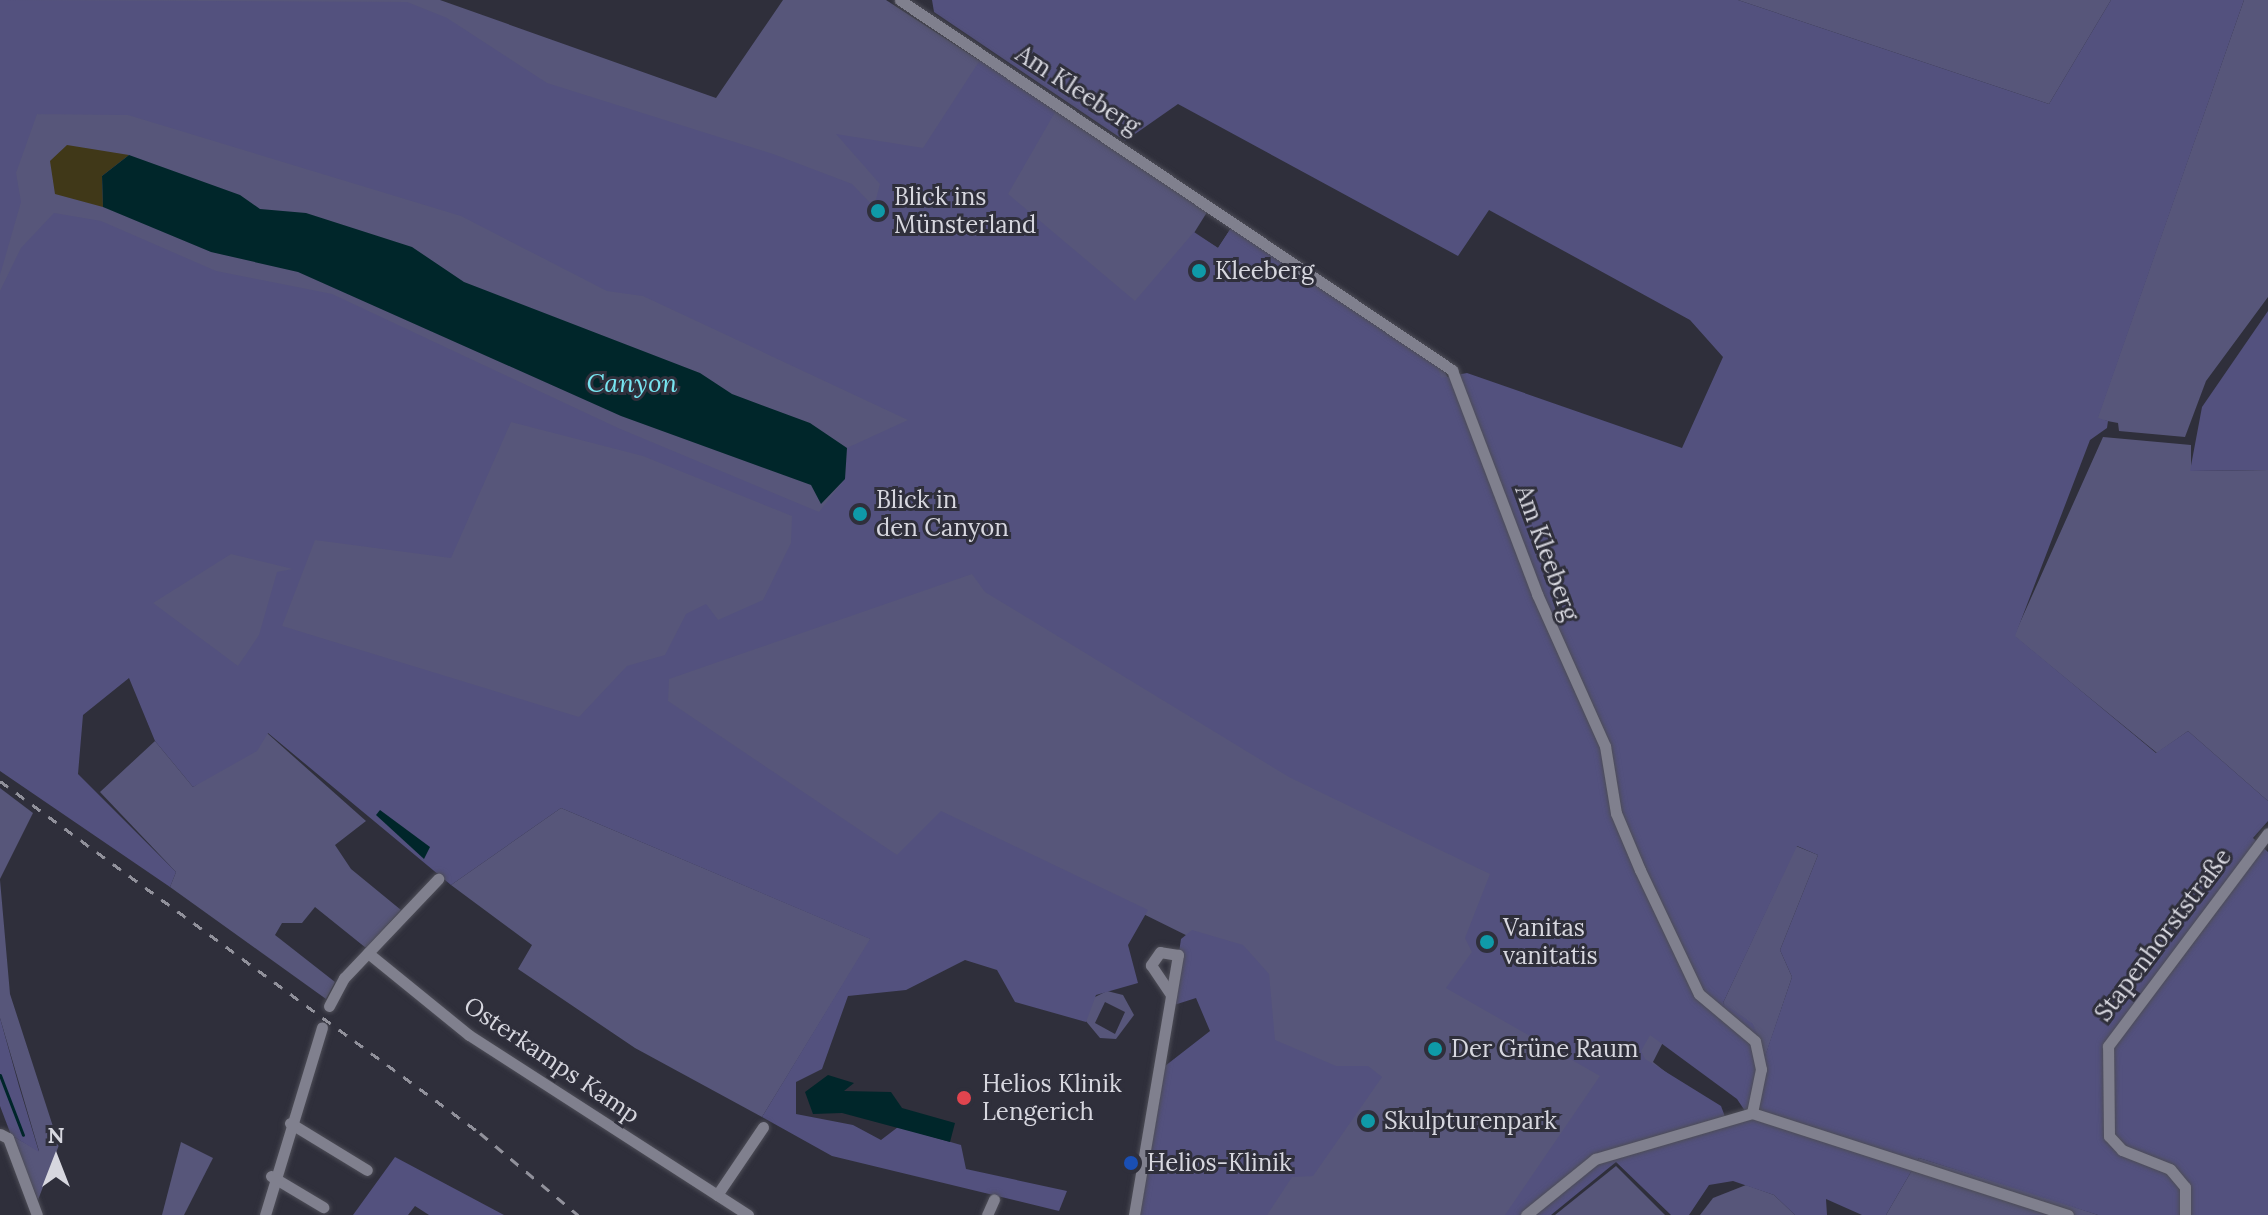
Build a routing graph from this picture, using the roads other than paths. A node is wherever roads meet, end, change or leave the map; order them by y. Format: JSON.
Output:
{"nodes":[{"id":1,"x":900,"y":0,"type":"edge"},
{"id":2,"x":2268,"y":833,"type":"edge"},
{"id":3,"x":438,"y":879,"type":"dead end"},
{"id":4,"x":368,"y":953,"type":"junction"},
{"id":5,"x":1171,"y":995,"type":"dead end"},
{"id":6,"x":329,"y":1006,"type":"dead end"},
{"id":7,"x":322,"y":1027,"type":"dead end"},
{"id":8,"x":1752,"y":1113,"type":"junction"},
{"id":9,"x":290,"y":1123,"type":"junction"},
{"id":10,"x":763,"y":1127,"type":"dead end"},
{"id":11,"x":0,"y":1134,"type":"edge"},
{"id":12,"x":367,"y":1170,"type":"dead end"},
{"id":13,"x":271,"y":1176,"type":"junction"},
{"id":14,"x":717,"y":1195,"type":"junction"},
{"id":15,"x":994,"y":1199,"type":"dead end"},
{"id":16,"x":323,"y":1207,"type":"dead end"},
{"id":17,"x":37,"y":1215,"type":"edge"},
{"id":18,"x":265,"y":1215,"type":"edge"},
{"id":19,"x":748,"y":1215,"type":"edge"},
{"id":20,"x":987,"y":1215,"type":"edge"},
{"id":21,"x":1134,"y":1215,"type":"edge"},
{"id":22,"x":1526,"y":1215,"type":"edge"},
{"id":23,"x":2068,"y":1215,"type":"edge"},
{"id":24,"x":2185,"y":1215,"type":"edge"}],
"edges":[{"from":1,"to":8,"type":"street","name":"Am Kleeberg"},
{"from":2,"to":24,"type":"street","name":"Stapenhorststraße"},
{"from":3,"to":4,"type":"street"},
{"from":4,"to":6,"type":"street"},
{"from":4,"to":14,"type":"street","name":"Osterkamps Kamp"},
{"from":5,"to":21,"type":"street"},
{"from":7,"to":9,"type":"street"},
{"from":8,"to":22,"type":"street"},
{"from":8,"to":23,"type":"street"},
{"from":9,"to":12,"type":"street"},
{"from":9,"to":13,"type":"street"},
{"from":10,"to":14,"type":"street"},
{"from":11,"to":17,"type":"street"},
{"from":13,"to":16,"type":"street"},
{"from":13,"to":18,"type":"street"},
{"from":14,"to":19,"type":"street","name":"Osterkamps Kamp"},
{"from":15,"to":20,"type":"street"}]}
